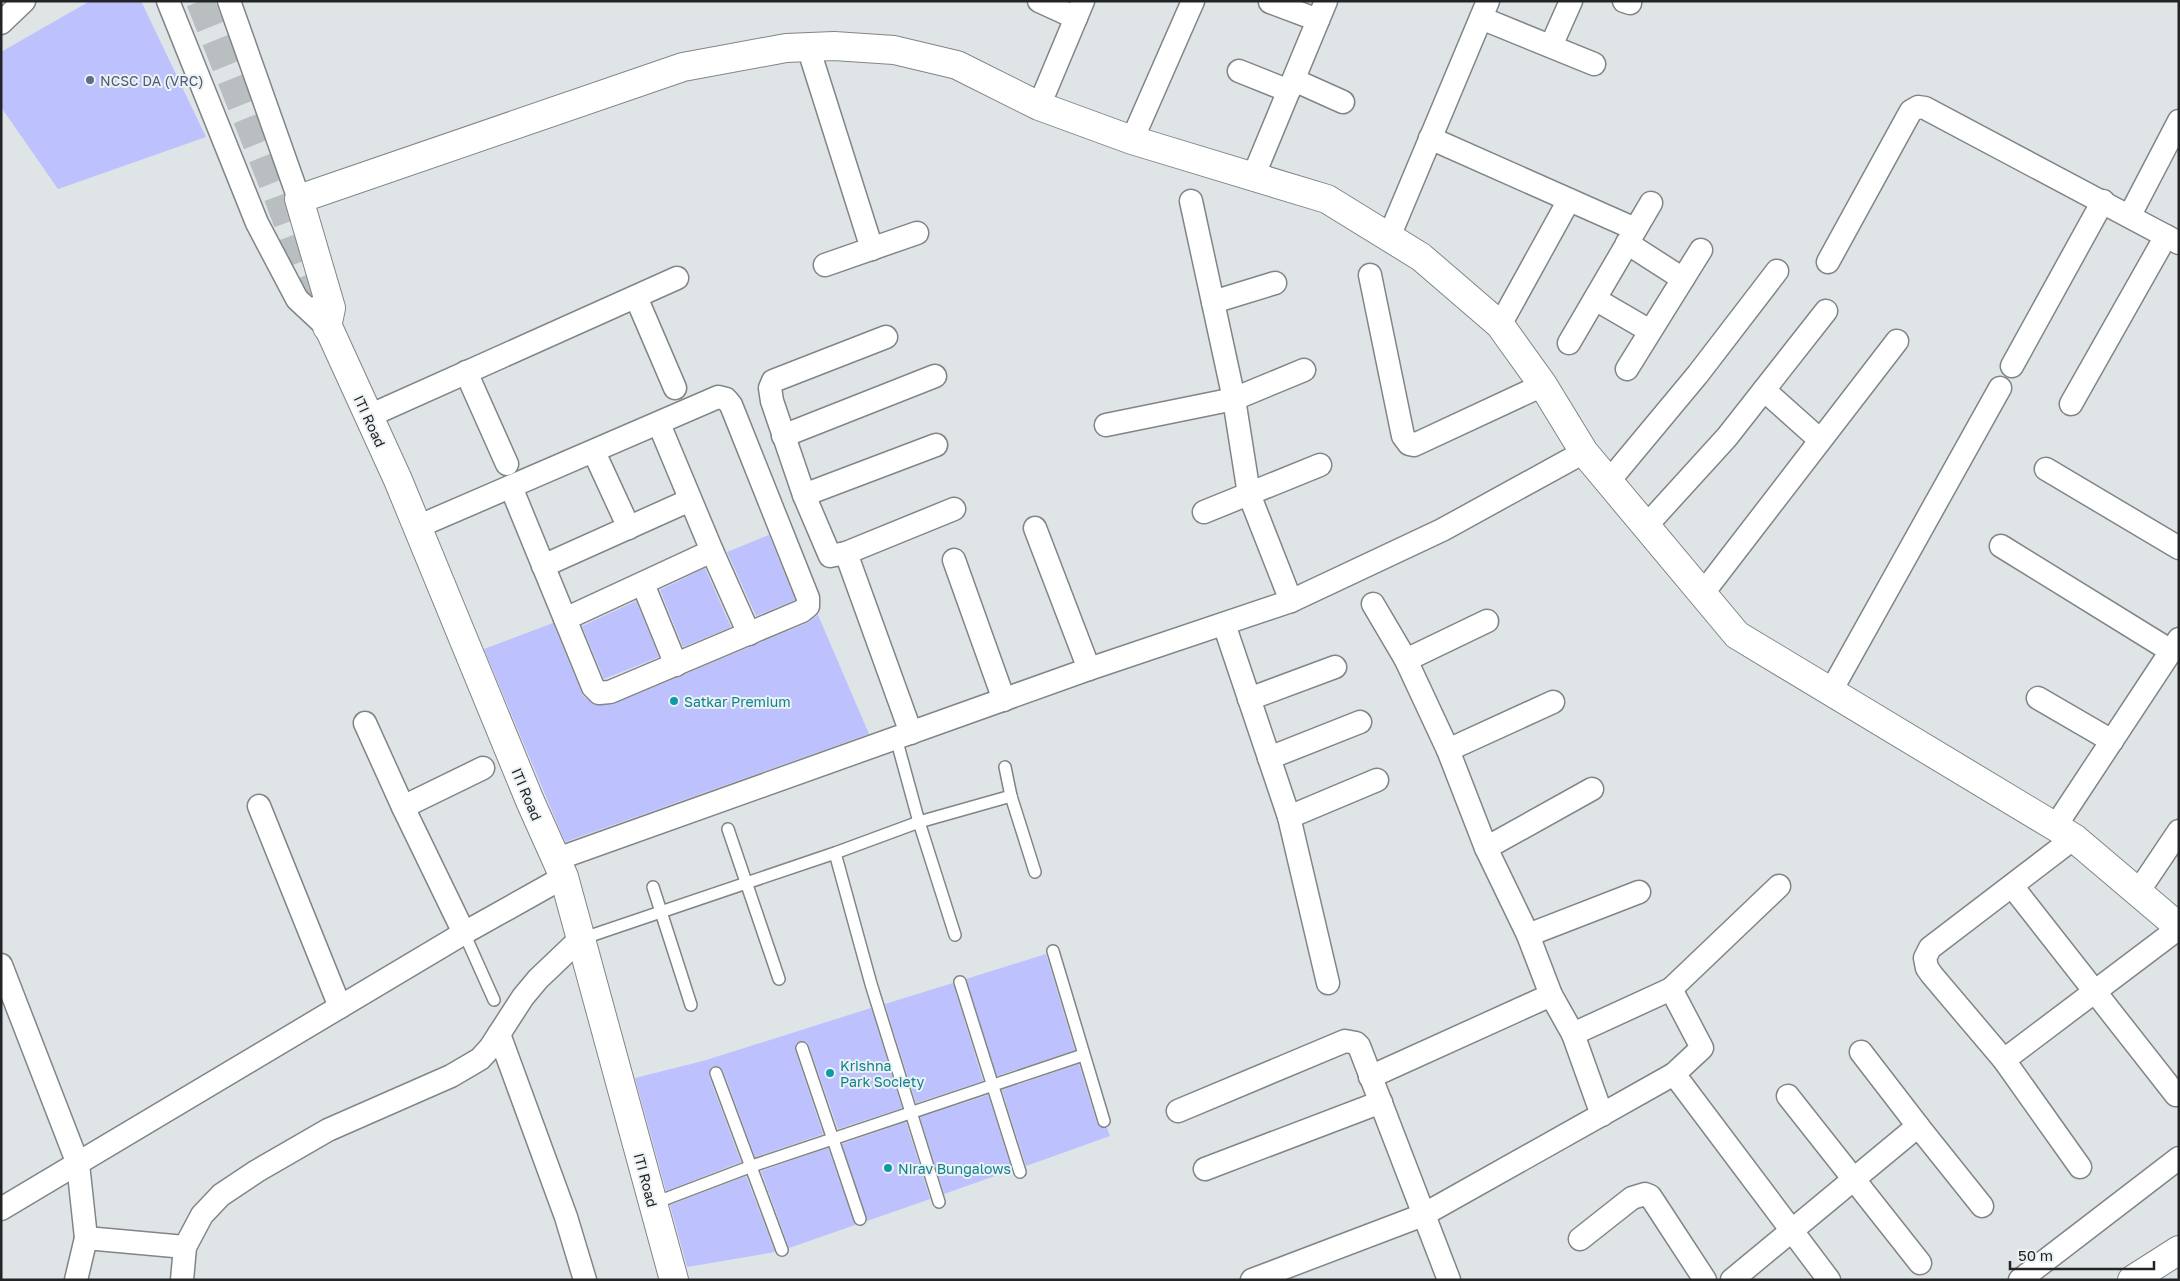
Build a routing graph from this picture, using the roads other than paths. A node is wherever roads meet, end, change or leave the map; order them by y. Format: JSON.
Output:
{"nodes":[{"id":1,"x":24,"y":1,"type":"edge"},
{"id":2,"x":168,"y":1,"type":"edge"},
{"id":3,"x":229,"y":1,"type":"edge"},
{"id":4,"x":1039,"y":1,"type":"edge"},
{"id":5,"x":1193,"y":1,"type":"edge"},
{"id":6,"x":1570,"y":1,"type":"edge"},
{"id":7,"x":1270,"y":2,"type":"edge"},
{"id":8,"x":1080,"y":9,"type":"edge"},
{"id":9,"x":1484,"y":10,"type":"edge"},
{"id":10,"x":1322,"y":11,"type":"edge"},
{"id":11,"x":1,"y":23,"type":"edge"},
{"id":12,"x":1551,"y":46,"type":"junction"},
{"id":13,"x":808,"y":48,"type":"junction"},
{"id":14,"x":1594,"y":64,"type":"dead end"},
{"id":15,"x":1239,"y":71,"type":"dead end"},
{"id":16,"x":1291,"y":86,"type":"junction"},
{"id":17,"x":1343,"y":102,"type":"dead end"},
{"id":18,"x":1039,"y":106,"type":"junction"},
{"id":19,"x":2179,"y":121,"type":"edge"},
{"id":20,"x":1430,"y":138,"type":"junction"},
{"id":21,"x":1132,"y":140,"type":"junction"},
{"id":22,"x":1253,"y":176,"type":"junction"},
{"id":23,"x":298,"y":200,"type":"junction"},
{"id":24,"x":1568,"y":200,"type":"junction"},
{"id":25,"x":1191,"y":201,"type":"dead end"},
{"id":26,"x":2103,"y":201,"type":"junction"},
{"id":27,"x":1651,"y":203,"type":"dead end"},
{"id":28,"x":2130,"y":215,"type":"junction"},
{"id":29,"x":917,"y":233,"type":"dead end"},
{"id":30,"x":1631,"y":236,"type":"junction"},
{"id":31,"x":1389,"y":237,"type":"junction"},
{"id":32,"x":2172,"y":239,"type":"edge"},
{"id":33,"x":872,"y":249,"type":"junction"},
{"id":34,"x":1701,"y":250,"type":"dead end"},
{"id":35,"x":1828,"y":262,"type":"dead end"},
{"id":36,"x":825,"y":265,"type":"dead end"},
{"id":37,"x":1777,"y":270,"type":"dead end"},
{"id":38,"x":1370,"y":275,"type":"dead end"},
{"id":39,"x":677,"y":278,"type":"dead end"},
{"id":40,"x":1683,"y":279,"type":"junction"},
{"id":41,"x":1275,"y":283,"type":"dead end"},
{"id":42,"x":314,"y":294,"type":"tunnel mouth"},
{"id":43,"x":636,"y":297,"type":"junction"},
{"id":44,"x":1595,"y":299,"type":"junction"},
{"id":45,"x":1213,"y":302,"type":"junction"},
{"id":46,"x":1826,"y":311,"type":"dead end"},
{"id":47,"x":1500,"y":324,"type":"junction"},
{"id":48,"x":327,"y":327,"type":"junction"},
{"id":49,"x":1650,"y":331,"type":"junction"},
{"id":50,"x":886,"y":337,"type":"dead end"},
{"id":51,"x":1896,"y":341,"type":"dead end"},
{"id":52,"x":1569,"y":343,"type":"dead end"},
{"id":53,"x":2012,"y":366,"type":"dead end"},
{"id":54,"x":1627,"y":369,"type":"dead end"},
{"id":55,"x":1304,"y":370,"type":"dead end"},
{"id":56,"x":466,"y":372,"type":"junction"},
{"id":57,"x":935,"y":376,"type":"dead end"},
{"id":58,"x":1543,"y":385,"type":"junction"},
{"id":59,"x":675,"y":388,"type":"dead end"},
{"id":60,"x":2000,"y":388,"type":"dead end"},
{"id":61,"x":1764,"y":390,"type":"junction"},
{"id":62,"x":1234,"y":399,"type":"junction"},
{"id":63,"x":2071,"y":404,"type":"dead end"},
{"id":64,"x":369,"y":416,"type":"junction"},
{"id":65,"x":659,"y":424,"type":"junction"},
{"id":66,"x":1106,"y":425,"type":"dead end"},
{"id":67,"x":783,"y":436,"type":"junction"},
{"id":68,"x":1820,"y":440,"type":"junction"},
{"id":69,"x":936,"y":445,"type":"dead end"},
{"id":70,"x":594,"y":452,"type":"junction"},
{"id":71,"x":1584,"y":452,"type":"junction"},
{"id":72,"x":507,"y":464,"type":"dead end"},
{"id":73,"x":1320,"y":465,"type":"dead end"},
{"id":74,"x":2046,"y":469,"type":"dead end"},
{"id":75,"x":1609,"y":482,"type":"junction"},
{"id":76,"x":511,"y":487,"type":"junction"},
{"id":77,"x":1249,"y":494,"type":"junction"},
{"id":78,"x":804,"y":495,"type":"junction"},
{"id":79,"x":690,"y":500,"type":"junction"},
{"id":80,"x":954,"y":509,"type":"dead end"},
{"id":81,"x":1204,"y":512,"type":"dead end"},
{"id":82,"x":1646,"y":526,"type":"junction"},
{"id":83,"x":417,"y":528,"type":"junction"},
{"id":84,"x":629,"y":528,"type":"junction"},
{"id":85,"x":1035,"y":528,"type":"dead end"},
{"id":86,"x":2001,"y":546,"type":"dead end"},
{"id":87,"x":2179,"y":548,"type":"edge"},
{"id":88,"x":712,"y":551,"type":"junction"},
{"id":89,"x":846,"y":553,"type":"junction"},
{"id":90,"x":954,"y":560,"type":"dead end"},
{"id":91,"x":543,"y":566,"type":"junction"},
{"id":92,"x":643,"y":584,"type":"junction"},
{"id":93,"x":1702,"y":594,"type":"junction"},
{"id":94,"x":1291,"y":601,"type":"junction"},
{"id":95,"x":1373,"y":604,"type":"dead end"},
{"id":96,"x":565,"y":619,"type":"junction"},
{"id":97,"x":1487,"y":621,"type":"dead end"},
{"id":98,"x":1224,"y":624,"type":"junction"},
{"id":99,"x":749,"y":634,"type":"junction"},
{"id":100,"x":2175,"y":645,"type":"edge"},
{"id":101,"x":1406,"y":660,"type":"junction"},
{"id":102,"x":676,"y":665,"type":"junction"},
{"id":103,"x":1335,"y":667,"type":"dead end"},
{"id":104,"x":1089,"y":669,"type":"junction"},
{"id":105,"x":1831,"y":691,"type":"junction"},
{"id":106,"x":2038,"y":698,"type":"dead end"},
{"id":107,"x":1004,"y":700,"type":"junction"},
{"id":108,"x":1249,"y":700,"type":"junction"},
{"id":109,"x":1553,"y":702,"type":"dead end"},
{"id":110,"x":1360,"y":722,"type":"dead end"},
{"id":111,"x":365,"y":723,"type":"dead end"},
{"id":112,"x":903,"y":736,"type":"junction"},
{"id":113,"x":2112,"y":741,"type":"junction"},
{"id":114,"x":1448,"y":750,"type":"junction"},
{"id":115,"x":1269,"y":758,"type":"junction"},
{"id":116,"x":1004,"y":767,"type":"dead end"},
{"id":117,"x":483,"y":768,"type":"dead end"},
{"id":118,"x":1377,"y":780,"type":"dead end"},
{"id":119,"x":1592,"y":789,"type":"dead end"},
{"id":120,"x":1011,"y":796,"type":"junction"},
{"id":121,"x":260,"y":806,"type":"dead end"},
{"id":122,"x":403,"y":807,"type":"junction"},
{"id":123,"x":1290,"y":817,"type":"junction"},
{"id":124,"x":919,"y":822,"type":"junction"},
{"id":125,"x":728,"y":829,"type":"dead end"},
{"id":126,"x":2179,"y":831,"type":"edge"},
{"id":127,"x":2064,"y":832,"type":"junction"},
{"id":128,"x":1486,"y":848,"type":"junction"},
{"id":129,"x":835,"y":853,"type":"junction"},
{"id":130,"x":560,"y":868,"type":"junction"},
{"id":131,"x":1035,"y":872,"type":"dead end"},
{"id":132,"x":745,"y":882,"type":"junction"},
{"id":133,"x":1779,"y":886,"type":"dead end"},
{"id":134,"x":2012,"y":886,"type":"junction"},
{"id":135,"x":653,"y":888,"type":"dead end"},
{"id":136,"x":1639,"y":892,"type":"dead end"},
{"id":137,"x":2138,"y":892,"type":"junction"},
{"id":138,"x":661,"y":912,"type":"junction"},
{"id":139,"x":2179,"y":928,"type":"edge"},
{"id":140,"x":464,"y":933,"type":"junction"},
{"id":141,"x":955,"y":935,"type":"dead end"},
{"id":142,"x":1528,"y":935,"type":"junction"},
{"id":143,"x":580,"y":939,"type":"junction"},
{"id":144,"x":1053,"y":952,"type":"dead end"},
{"id":145,"x":1,"y":965,"type":"edge"},
{"id":146,"x":778,"y":979,"type":"dead end"},
{"id":147,"x":960,"y":982,"type":"dead end"},
{"id":148,"x":1328,"y":983,"type":"dead end"},
{"id":149,"x":1672,"y":989,"type":"junction"},
{"id":150,"x":2095,"y":991,"type":"junction"},
{"id":151,"x":1551,"y":995,"type":"junction"},
{"id":152,"x":494,"y":1000,"type":"dead end"},
{"id":153,"x":691,"y":1005,"type":"dead end"},
{"id":154,"x":340,"y":1007,"type":"junction"},
{"id":155,"x":499,"y":1034,"type":"junction"},
{"id":156,"x":1573,"y":1034,"type":"junction"},
{"id":157,"x":802,"y":1048,"type":"dead end"},
{"id":158,"x":1861,"y":1052,"type":"dead end"},
{"id":159,"x":1083,"y":1055,"type":"junction"},
{"id":160,"x":2004,"y":1060,"type":"junction"},
{"id":161,"x":716,"y":1073,"type":"dead end"},
{"id":162,"x":1674,"y":1074,"type":"junction"},
{"id":163,"x":1370,"y":1077,"type":"junction"},
{"id":164,"x":993,"y":1085,"type":"junction"},
{"id":165,"x":2176,"y":1095,"type":"dead end"},
{"id":166,"x":1788,"y":1096,"type":"dead end"},
{"id":167,"x":1380,"y":1102,"type":"junction"},
{"id":168,"x":1178,"y":1111,"type":"dead end"},
{"id":169,"x":911,"y":1114,"type":"junction"},
{"id":170,"x":1602,"y":1115,"type":"junction"},
{"id":171,"x":1104,"y":1121,"type":"dead end"},
{"id":172,"x":1918,"y":1126,"type":"junction"},
{"id":173,"x":834,"y":1140,"type":"junction"},
{"id":174,"x":2179,"y":1158,"type":"edge"},
{"id":175,"x":78,"y":1164,"type":"junction"},
{"id":176,"x":752,"y":1166,"type":"junction"},
{"id":177,"x":2080,"y":1167,"type":"dead end"},
{"id":178,"x":1205,"y":1169,"type":"dead end"},
{"id":179,"x":1020,"y":1172,"type":"dead end"},
{"id":180,"x":1853,"y":1180,"type":"junction"},
{"id":181,"x":939,"y":1202,"type":"dead end"},
{"id":182,"x":652,"y":1204,"type":"junction"},
{"id":183,"x":1982,"y":1206,"type":"dead end"},
{"id":184,"x":1,"y":1209,"type":"edge"},
{"id":185,"x":1423,"y":1215,"type":"junction"},
{"id":186,"x":860,"y":1218,"type":"dead end"},
{"id":187,"x":1792,"y":1231,"type":"junction"},
{"id":188,"x":86,"y":1238,"type":"junction"},
{"id":189,"x":1580,"y":1239,"type":"dead end"},
{"id":190,"x":185,"y":1247,"type":"junction"},
{"id":191,"x":782,"y":1250,"type":"dead end"},
{"id":192,"x":2179,"y":1250,"type":"edge"},
{"id":193,"x":1920,"y":1263,"type":"dead end"},
{"id":194,"x":1304,"y":1270,"type":"edge"},
{"id":195,"x":76,"y":1280,"type":"edge"},
{"id":196,"x":182,"y":1280,"type":"edge"},
{"id":197,"x":586,"y":1280,"type":"edge"},
{"id":198,"x":674,"y":1280,"type":"edge"},
{"id":199,"x":1252,"y":1280,"type":"edge"},
{"id":200,"x":1449,"y":1280,"type":"edge"},
{"id":201,"x":1705,"y":1280,"type":"edge"},
{"id":202,"x":1732,"y":1280,"type":"edge"},
{"id":203,"x":1829,"y":1280,"type":"edge"},
{"id":204,"x":2020,"y":1280,"type":"edge"},
{"id":205,"x":2132,"y":1280,"type":"edge"}],
"edges":[{"from":1,"to":11,"type":"street"},
{"from":2,"to":48,"type":"street"},
{"from":3,"to":23,"type":"street"},
{"from":4,"to":8,"type":"street"},
{"from":5,"to":21,"type":"street"},
{"from":6,"to":12,"type":"street"},
{"from":7,"to":10,"type":"street"},
{"from":8,"to":18,"type":"street"},
{"from":9,"to":12,"type":"street"},
{"from":9,"to":20,"type":"street"},
{"from":10,"to":16,"type":"street"},
{"from":12,"to":14,"type":"street"},
{"from":13,"to":18,"type":"street"},
{"from":13,"to":23,"type":"street"},
{"from":13,"to":33,"type":"street"},
{"from":15,"to":16,"type":"street"},
{"from":16,"to":17,"type":"street"},
{"from":16,"to":22,"type":"street"},
{"from":18,"to":21,"type":"street"},
{"from":19,"to":28,"type":"street"},
{"from":20,"to":24,"type":"street"},
{"from":20,"to":31,"type":"street"},
{"from":21,"to":22,"type":"street"},
{"from":22,"to":31,"type":"street"},
{"from":23,"to":48,"type":"street"},
{"from":24,"to":30,"type":"street"},
{"from":24,"to":47,"type":"street"},
{"from":25,"to":45,"type":"street"},
{"from":26,"to":28,"type":"street"},
{"from":26,"to":35,"type":"street"},
{"from":26,"to":53,"type":"street"},
{"from":27,"to":30,"type":"street"},
{"from":28,"to":32,"type":"street"},
{"from":29,"to":33,"type":"street"},
{"from":30,"to":40,"type":"street"},
{"from":30,"to":44,"type":"street"},
{"from":31,"to":47,"type":"street"},
{"from":32,"to":63,"type":"street"},
{"from":33,"to":36,"type":"street"},
{"from":34,"to":40,"type":"street"},
{"from":37,"to":75,"type":"street"},
{"from":38,"to":58,"type":"street"},
{"from":39,"to":43,"type":"street"},
{"from":40,"to":49,"type":"street"},
{"from":41,"to":45,"type":"street"},
{"from":42,"to":48,"type":"street","name":"ITI Road"},
{"from":43,"to":56,"type":"street"},
{"from":43,"to":59,"type":"street"},
{"from":44,"to":49,"type":"street"},
{"from":44,"to":52,"type":"street"},
{"from":45,"to":62,"type":"street"},
{"from":46,"to":61,"type":"street"},
{"from":47,"to":58,"type":"street"},
{"from":48,"to":64,"type":"street","name":"ITI Road"},
{"from":49,"to":54,"type":"street"},
{"from":50,"to":67,"type":"street"},
{"from":51,"to":68,"type":"street"},
{"from":55,"to":62,"type":"street"},
{"from":56,"to":64,"type":"street"},
{"from":56,"to":72,"type":"street"},
{"from":57,"to":67,"type":"street"},
{"from":58,"to":71,"type":"street"},
{"from":60,"to":105,"type":"street"},
{"from":61,"to":68,"type":"street"},
{"from":61,"to":82,"type":"street"},
{"from":62,"to":66,"type":"street"},
{"from":62,"to":77,"type":"street"},
{"from":64,"to":83,"type":"street","name":"ITI Road"},
{"from":65,"to":70,"type":"street"},
{"from":65,"to":79,"type":"street"},
{"from":65,"to":99,"type":"street"},
{"from":67,"to":78,"type":"street"},
{"from":68,"to":93,"type":"street"},
{"from":69,"to":78,"type":"street"},
{"from":70,"to":76,"type":"street"},
{"from":70,"to":84,"type":"street"},
{"from":71,"to":75,"type":"street"},
{"from":71,"to":94,"type":"street"},
{"from":73,"to":77,"type":"street"},
{"from":74,"to":87,"type":"street"},
{"from":75,"to":82,"type":"street"},
{"from":76,"to":83,"type":"street"},
{"from":76,"to":91,"type":"street"},
{"from":77,"to":81,"type":"street"},
{"from":77,"to":94,"type":"street"},
{"from":78,"to":89,"type":"street"},
{"from":79,"to":84,"type":"street"},
{"from":79,"to":88,"type":"street"},
{"from":80,"to":89,"type":"street"},
{"from":82,"to":93,"type":"street"},
{"from":83,"to":130,"type":"street","name":"ITI Road"},
{"from":84,"to":91,"type":"street"},
{"from":85,"to":104,"type":"street"},
{"from":86,"to":100,"type":"street"},
{"from":88,"to":92,"type":"street"},
{"from":88,"to":99,"type":"street"},
{"from":89,"to":112,"type":"street"},
{"from":90,"to":107,"type":"street"},
{"from":91,"to":96,"type":"street"},
{"from":92,"to":96,"type":"street"},
{"from":92,"to":102,"type":"street"},
{"from":93,"to":105,"type":"street"},
{"from":94,"to":98,"type":"street"},
{"from":95,"to":101,"type":"street"},
{"from":96,"to":102,"type":"street"},
{"from":97,"to":101,"type":"street"},
{"from":98,"to":104,"type":"street"},
{"from":98,"to":108,"type":"street"},
{"from":99,"to":102,"type":"street"},
{"from":100,"to":113,"type":"street"},
{"from":101,"to":114,"type":"street"},
{"from":103,"to":108,"type":"street"},
{"from":104,"to":107,"type":"street"},
{"from":105,"to":127,"type":"street"},
{"from":106,"to":113,"type":"street"},
{"from":107,"to":112,"type":"street"},
{"from":108,"to":115,"type":"street"},
{"from":109,"to":114,"type":"street"},
{"from":110,"to":115,"type":"street"},
{"from":111,"to":122,"type":"street"},
{"from":112,"to":124,"type":"lane"},
{"from":112,"to":130,"type":"street"},
{"from":113,"to":127,"type":"street"},
{"from":114,"to":128,"type":"street"},
{"from":115,"to":123,"type":"street"},
{"from":116,"to":120,"type":"lane"},
{"from":117,"to":122,"type":"street"},
{"from":118,"to":123,"type":"street"},
{"from":119,"to":128,"type":"street"},
{"from":120,"to":124,"type":"lane"},
{"from":120,"to":131,"type":"lane"},
{"from":121,"to":154,"type":"street"},
{"from":122,"to":140,"type":"street"},
{"from":123,"to":148,"type":"street"},
{"from":124,"to":129,"type":"lane"},
{"from":124,"to":141,"type":"lane"},
{"from":125,"to":132,"type":"lane"},
{"from":126,"to":137,"type":"street"},
{"from":127,"to":134,"type":"street"},
{"from":127,"to":137,"type":"street"},
{"from":128,"to":142,"type":"street"},
{"from":129,"to":132,"type":"lane"},
{"from":129,"to":169,"type":"lane"},
{"from":130,"to":140,"type":"street"},
{"from":130,"to":143,"type":"street","name":"ITI Road"},
{"from":132,"to":138,"type":"lane"},
{"from":132,"to":146,"type":"lane"},
{"from":133,"to":149,"type":"street"},
{"from":134,"to":150,"type":"street"},
{"from":134,"to":160,"type":"street"},
{"from":135,"to":138,"type":"lane"},
{"from":136,"to":142,"type":"street"},
{"from":137,"to":139,"type":"street"},
{"from":138,"to":143,"type":"lane"},
{"from":138,"to":153,"type":"lane"},
{"from":139,"to":150,"type":"street"},
{"from":140,"to":152,"type":"lane"},
{"from":140,"to":154,"type":"street"},
{"from":142,"to":151,"type":"street"},
{"from":143,"to":155,"type":"street"},
{"from":143,"to":182,"type":"street","name":"ITI Road"},
{"from":144,"to":159,"type":"lane"},
{"from":145,"to":175,"type":"street"},
{"from":147,"to":164,"type":"lane"},
{"from":149,"to":156,"type":"street"},
{"from":149,"to":162,"type":"street"},
{"from":150,"to":160,"type":"street"},
{"from":150,"to":165,"type":"street"},
{"from":151,"to":156,"type":"street"},
{"from":151,"to":163,"type":"street"},
{"from":154,"to":175,"type":"street"},
{"from":155,"to":190,"type":"street"},
{"from":155,"to":197,"type":"street"},
{"from":156,"to":170,"type":"street"},
{"from":157,"to":173,"type":"lane"},
{"from":158,"to":172,"type":"street"},
{"from":159,"to":164,"type":"lane"},
{"from":159,"to":171,"type":"lane"},
{"from":160,"to":177,"type":"street"},
{"from":161,"to":176,"type":"lane"},
{"from":162,"to":170,"type":"street"},
{"from":162,"to":187,"type":"street"},
{"from":163,"to":167,"type":"street"},
{"from":163,"to":168,"type":"street"},
{"from":164,"to":169,"type":"lane"},
{"from":164,"to":179,"type":"lane"},
{"from":166,"to":180,"type":"street"},
{"from":167,"to":178,"type":"street"},
{"from":167,"to":185,"type":"street"},
{"from":169,"to":173,"type":"lane"},
{"from":169,"to":181,"type":"lane"},
{"from":170,"to":185,"type":"street"},
{"from":172,"to":180,"type":"street"},
{"from":172,"to":183,"type":"street"},
{"from":173,"to":176,"type":"lane"},
{"from":173,"to":186,"type":"lane"},
{"from":174,"to":204,"type":"street"},
{"from":175,"to":184,"type":"street"},
{"from":175,"to":188,"type":"street"},
{"from":176,"to":182,"type":"lane"},
{"from":176,"to":191,"type":"lane"},
{"from":180,"to":187,"type":"street"},
{"from":180,"to":193,"type":"street"},
{"from":182,"to":198,"type":"street","name":"ITI Road"},
{"from":185,"to":194,"type":"street"},
{"from":185,"to":200,"type":"street"},
{"from":187,"to":202,"type":"street"},
{"from":187,"to":203,"type":"street"},
{"from":188,"to":190,"type":"street"},
{"from":188,"to":195,"type":"street"},
{"from":189,"to":201,"type":"street"},
{"from":190,"to":196,"type":"street"},
{"from":192,"to":205,"type":"street"},
{"from":194,"to":199,"type":"street"}]}
